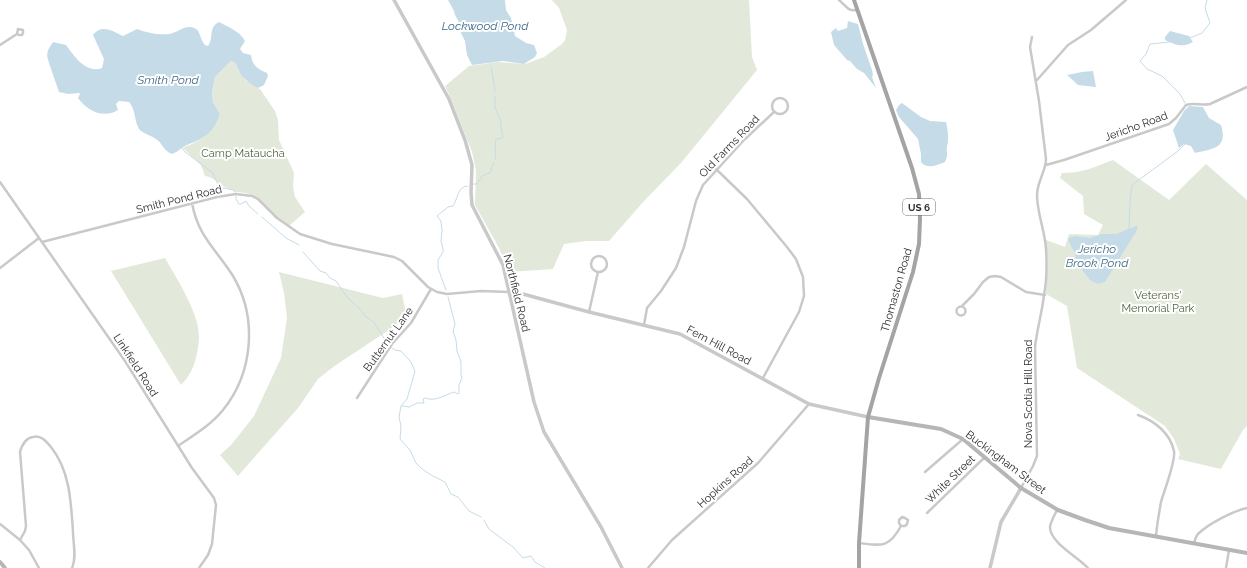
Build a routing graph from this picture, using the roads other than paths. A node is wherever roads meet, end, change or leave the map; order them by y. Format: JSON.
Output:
{"nodes":[{"id":1,"x":394,"y":0,"type":"edge"},
{"id":2,"x":839,"y":0,"type":"edge"},
{"id":3,"x":854,"y":0,"type":"edge"},
{"id":4,"x":1126,"y":0,"type":"edge"},
{"id":5,"x":857,"y":10,"type":"junction"},
{"id":6,"x":17,"y":34,"type":"dead end"},
{"id":7,"x":1032,"y":37,"type":"dead end"},
{"id":8,"x":0,"y":46,"type":"edge"},
{"id":9,"x":1036,"y":81,"type":"junction"},
{"id":10,"x":1247,"y":87,"type":"edge"},
{"id":11,"x":774,"y":112,"type":"junction"},
{"id":12,"x":1046,"y":165,"type":"junction"},
{"id":13,"x":716,"y":169,"type":"junction"},
{"id":14,"x":0,"y":182,"type":"edge"},
{"id":15,"x":192,"y":203,"type":"junction"},
{"id":16,"x":39,"y":238,"type":"junction"},
{"id":17,"x":42,"y":242,"type":"junction"},
{"id":18,"x":0,"y":268,"type":"edge"},
{"id":19,"x":598,"y":272,"type":"junction"},
{"id":20,"x":431,"y":289,"type":"junction"},
{"id":21,"x":509,"y":292,"type":"junction"},
{"id":22,"x":1044,"y":295,"type":"junction"},
{"id":23,"x":962,"y":306,"type":"dead end"},
{"id":24,"x":589,"y":312,"type":"junction"},
{"id":25,"x":644,"y":325,"type":"junction"},
{"id":26,"x":763,"y":378,"type":"junction"},
{"id":27,"x":357,"y":398,"type":"dead end"},
{"id":28,"x":809,"y":404,"type":"junction"},
{"id":29,"x":1138,"y":415,"type":"dead end"},
{"id":30,"x":868,"y":417,"type":"junction"},
{"id":31,"x":963,"y":439,"type":"junction"},
{"id":32,"x":178,"y":446,"type":"junction"},
{"id":33,"x":985,"y":457,"type":"junction"},
{"id":34,"x":925,"y":472,"type":"dead end"},
{"id":35,"x":1021,"y":488,"type":"junction"},
{"id":36,"x":1247,"y":508,"type":"edge"},
{"id":37,"x":1058,"y":510,"type":"junction"},
{"id":38,"x":927,"y":513,"type":"dead end"},
{"id":39,"x":0,"y":524,"type":"edge"},
{"id":40,"x":901,"y":526,"type":"dead end"},
{"id":41,"x":1156,"y":537,"type":"junction"},
{"id":42,"x":20,"y":540,"type":"junction"},
{"id":43,"x":859,"y":543,"type":"junction"},
{"id":44,"x":1194,"y":543,"type":"junction"},
{"id":45,"x":1229,"y":549,"type":"junction"},
{"id":46,"x":1247,"y":553,"type":"edge"},
{"id":47,"x":0,"y":562,"type":"edge"},
{"id":48,"x":5,"y":568,"type":"edge"},
{"id":49,"x":39,"y":568,"type":"edge"},
{"id":50,"x":72,"y":568,"type":"edge"},
{"id":51,"x":199,"y":568,"type":"edge"},
{"id":52,"x":622,"y":568,"type":"edge"},
{"id":53,"x":648,"y":568,"type":"edge"},
{"id":54,"x":859,"y":568,"type":"edge"},
{"id":55,"x":990,"y":568,"type":"edge"},
{"id":56,"x":1088,"y":568,"type":"edge"},
{"id":57,"x":1226,"y":568,"type":"edge"}],
"edges":[{"from":1,"to":21,"type":"street","name":"Northfield Road"},
{"from":2,"to":5,"type":"street"},
{"from":3,"to":5,"type":"main road","name":"Thomaston Road","number":"US 6"},
{"from":4,"to":9,"type":"street"},
{"from":5,"to":30,"type":"main road","name":"Thomaston Road","number":"US 6"},
{"from":6,"to":8,"type":"street"},
{"from":7,"to":9,"type":"street"},
{"from":9,"to":12,"type":"street"},
{"from":10,"to":12,"type":"street","name":"Jericho Road"},
{"from":11,"to":11,"type":"street","name":"Old Farms Road"},
{"from":11,"to":13,"type":"street","name":"Old Farms Road"},
{"from":12,"to":22,"type":"street","name":"Nova Scotia Hill Road"},
{"from":13,"to":25,"type":"street","name":"Old Farms Road"},
{"from":13,"to":26,"type":"street"},
{"from":14,"to":16,"type":"street","name":"Linkfield Road"},
{"from":15,"to":17,"type":"street","name":"Smith Pond Road"},
{"from":15,"to":20,"type":"street","name":"Smith Pond Road"},
{"from":15,"to":32,"type":"street"},
{"from":16,"to":17,"type":"street","name":"Linkfield Road"},
{"from":16,"to":18,"type":"street"},
{"from":17,"to":32,"type":"street","name":"Linkfield Road"},
{"from":19,"to":19,"type":"street"},
{"from":19,"to":24,"type":"street"},
{"from":20,"to":21,"type":"street"},
{"from":20,"to":27,"type":"street","name":"Butternut Lane"},
{"from":21,"to":24,"type":"street","name":"Fern Hill Road"},
{"from":21,"to":52,"type":"street","name":"Northfield Road"},
{"from":22,"to":23,"type":"street"},
{"from":22,"to":35,"type":"street","name":"Nova Scotia Hill Road"},
{"from":24,"to":25,"type":"street","name":"Fern Hill Road"},
{"from":25,"to":26,"type":"street","name":"Fern Hill Road"},
{"from":26,"to":28,"type":"street","name":"Fern Hill Road"},
{"from":28,"to":30,"type":"street","name":"Fern Hill Road"},
{"from":28,"to":53,"type":"street","name":"Hopkins Road"},
{"from":29,"to":41,"type":"street"},
{"from":30,"to":31,"type":"main road","name":"Buckingham Street"},
{"from":30,"to":43,"type":"main road","name":"Thomaston Road","number":"US 6"},
{"from":31,"to":33,"type":"main road","name":"Buckingham Street"},
{"from":31,"to":34,"type":"street"},
{"from":32,"to":51,"type":"street","name":"Linkfield Road"},
{"from":33,"to":35,"type":"main road","name":"Buckingham Street"},
{"from":33,"to":38,"type":"street","name":"White Street"},
{"from":35,"to":37,"type":"main road","name":"Buckingham Street"},
{"from":35,"to":55,"type":"street","name":"Nova Scotia Hill Road"},
{"from":36,"to":44,"type":"street"},
{"from":37,"to":41,"type":"main road","name":"Buckingham Street"},
{"from":37,"to":56,"type":"street"},
{"from":39,"to":42,"type":"street"},
{"from":40,"to":43,"type":"street"},
{"from":41,"to":44,"type":"main road","name":"Buckingham Street"},
{"from":42,"to":49,"type":"street"},
{"from":42,"to":50,"type":"street"},
{"from":43,"to":54,"type":"main road","name":"Thomaston Road","number":"US 6"},
{"from":44,"to":45,"type":"main road","name":"Buckingham Street"},
{"from":45,"to":46,"type":"main road","name":"Buckingham Street"},
{"from":45,"to":57,"type":"street"},
{"from":47,"to":48,"type":"main road"}]}
